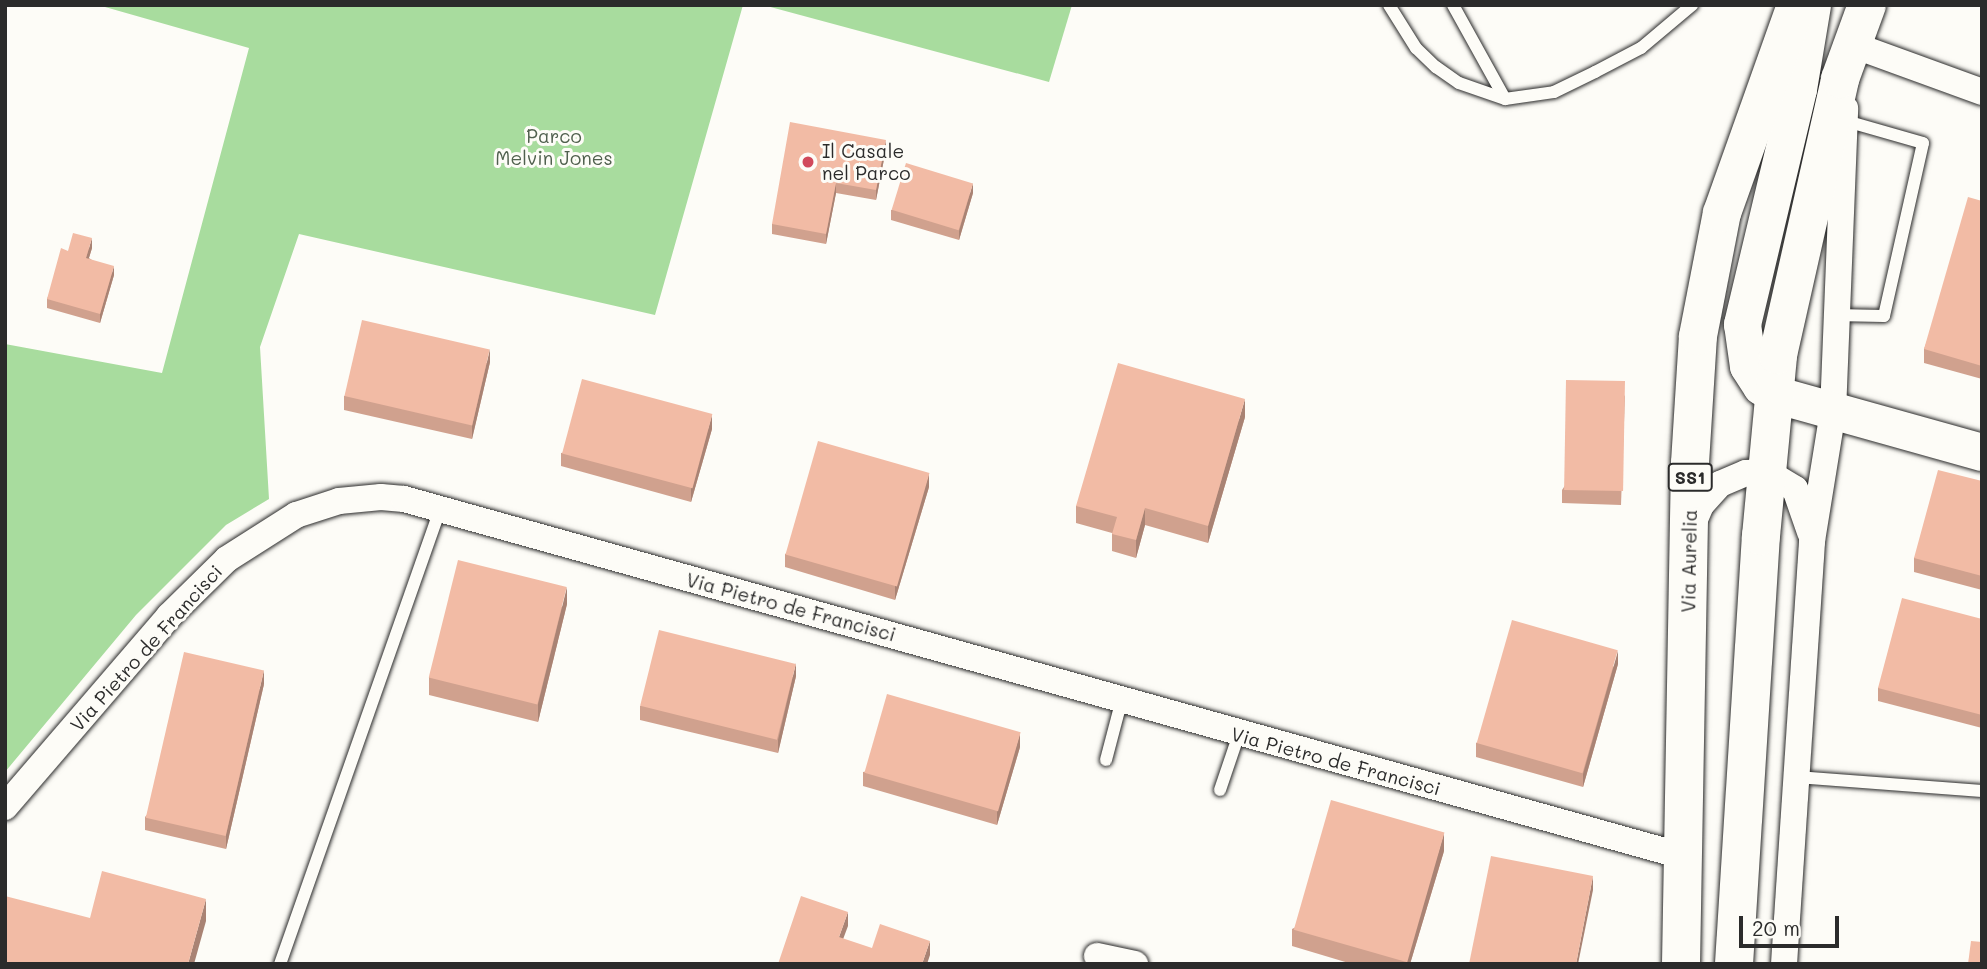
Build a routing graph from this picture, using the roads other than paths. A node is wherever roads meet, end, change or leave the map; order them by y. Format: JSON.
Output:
{"nodes":[{"id":1,"x":1389,"y":5,"type":"edge"},
{"id":2,"x":1453,"y":5,"type":"edge"},
{"id":3,"x":1692,"y":5,"type":"edge"},
{"id":4,"x":1796,"y":5,"type":"edge"},
{"id":5,"x":1812,"y":5,"type":"edge"},
{"id":6,"x":1867,"y":5,"type":"edge"},
{"id":7,"x":1847,"y":62,"type":"junction"},
{"id":8,"x":1982,"y":92,"type":"edge"},
{"id":9,"x":1505,"y":99,"type":"junction"},
{"id":10,"x":1846,"y":121,"type":"junction"},
{"id":11,"x":1834,"y":315,"type":"junction"},
{"id":12,"x":1774,"y":394,"type":"junction"},
{"id":13,"x":1833,"y":412,"type":"junction"},
{"id":14,"x":1982,"y":452,"type":"edge"},
{"id":15,"x":1767,"y":472,"type":"junction"},
{"id":16,"x":440,"y":509,"type":"junction"},
{"id":17,"x":1690,"y":533,"type":"junction"},
{"id":18,"x":1812,"y":541,"type":"junction"},
{"id":19,"x":1122,"y":699,"type":"junction"},
{"id":20,"x":1239,"y":734,"type":"junction"},
{"id":21,"x":1106,"y":760,"type":"dead end"},
{"id":22,"x":1796,"y":778,"type":"junction"},
{"id":23,"x":1220,"y":790,"type":"dead end"},
{"id":24,"x":1982,"y":790,"type":"edge"},
{"id":25,"x":5,"y":807,"type":"edge"},
{"id":26,"x":1683,"y":856,"type":"junction"},
{"id":27,"x":1097,"y":956,"type":"dead end"},
{"id":28,"x":280,"y":964,"type":"edge"},
{"id":29,"x":1135,"y":964,"type":"edge"},
{"id":30,"x":1681,"y":964,"type":"edge"},
{"id":31,"x":1734,"y":964,"type":"edge"},
{"id":32,"x":1784,"y":964,"type":"edge"}],
"edges":[{"from":1,"to":9,"type":"lane"},
{"from":2,"to":9,"type":"lane"},
{"from":3,"to":9,"type":"lane"},
{"from":4,"to":17,"type":"main road","name":"Via Aurelia","number":"SS1"},
{"from":5,"to":12,"type":"street"},
{"from":6,"to":7,"type":"main road"},
{"from":7,"to":8,"type":"street"},
{"from":7,"to":10,"type":"street"},
{"from":7,"to":12,"type":"main road"},
{"from":10,"to":11,"type":"street"},
{"from":10,"to":11,"type":"lane"},
{"from":11,"to":13,"type":"street"},
{"from":12,"to":13,"type":"street"},
{"from":12,"to":15,"type":"main road"},
{"from":13,"to":14,"type":"street"},
{"from":13,"to":18,"type":"street"},
{"from":15,"to":17,"type":"street"},
{"from":15,"to":18,"type":"street"},
{"from":15,"to":31,"type":"main road"},
{"from":16,"to":19,"type":"street","name":"Via Pietro de Francisci"},
{"from":16,"to":25,"type":"street","name":"Via Pietro de Francisci"},
{"from":16,"to":28,"type":"lane"},
{"from":17,"to":26,"type":"main road","name":"Via Aurelia","number":"SS1"},
{"from":18,"to":22,"type":"street"},
{"from":19,"to":20,"type":"street","name":"Via Pietro de Francisci"},
{"from":19,"to":21,"type":"lane"},
{"from":20,"to":23,"type":"lane"},
{"from":20,"to":26,"type":"street","name":"Via Pietro de Francisci"},
{"from":22,"to":24,"type":"lane"},
{"from":22,"to":32,"type":"street"},
{"from":26,"to":30,"type":"main road","name":"Via Aurelia","number":"SS1"},
{"from":27,"to":29,"type":"street"}]}
